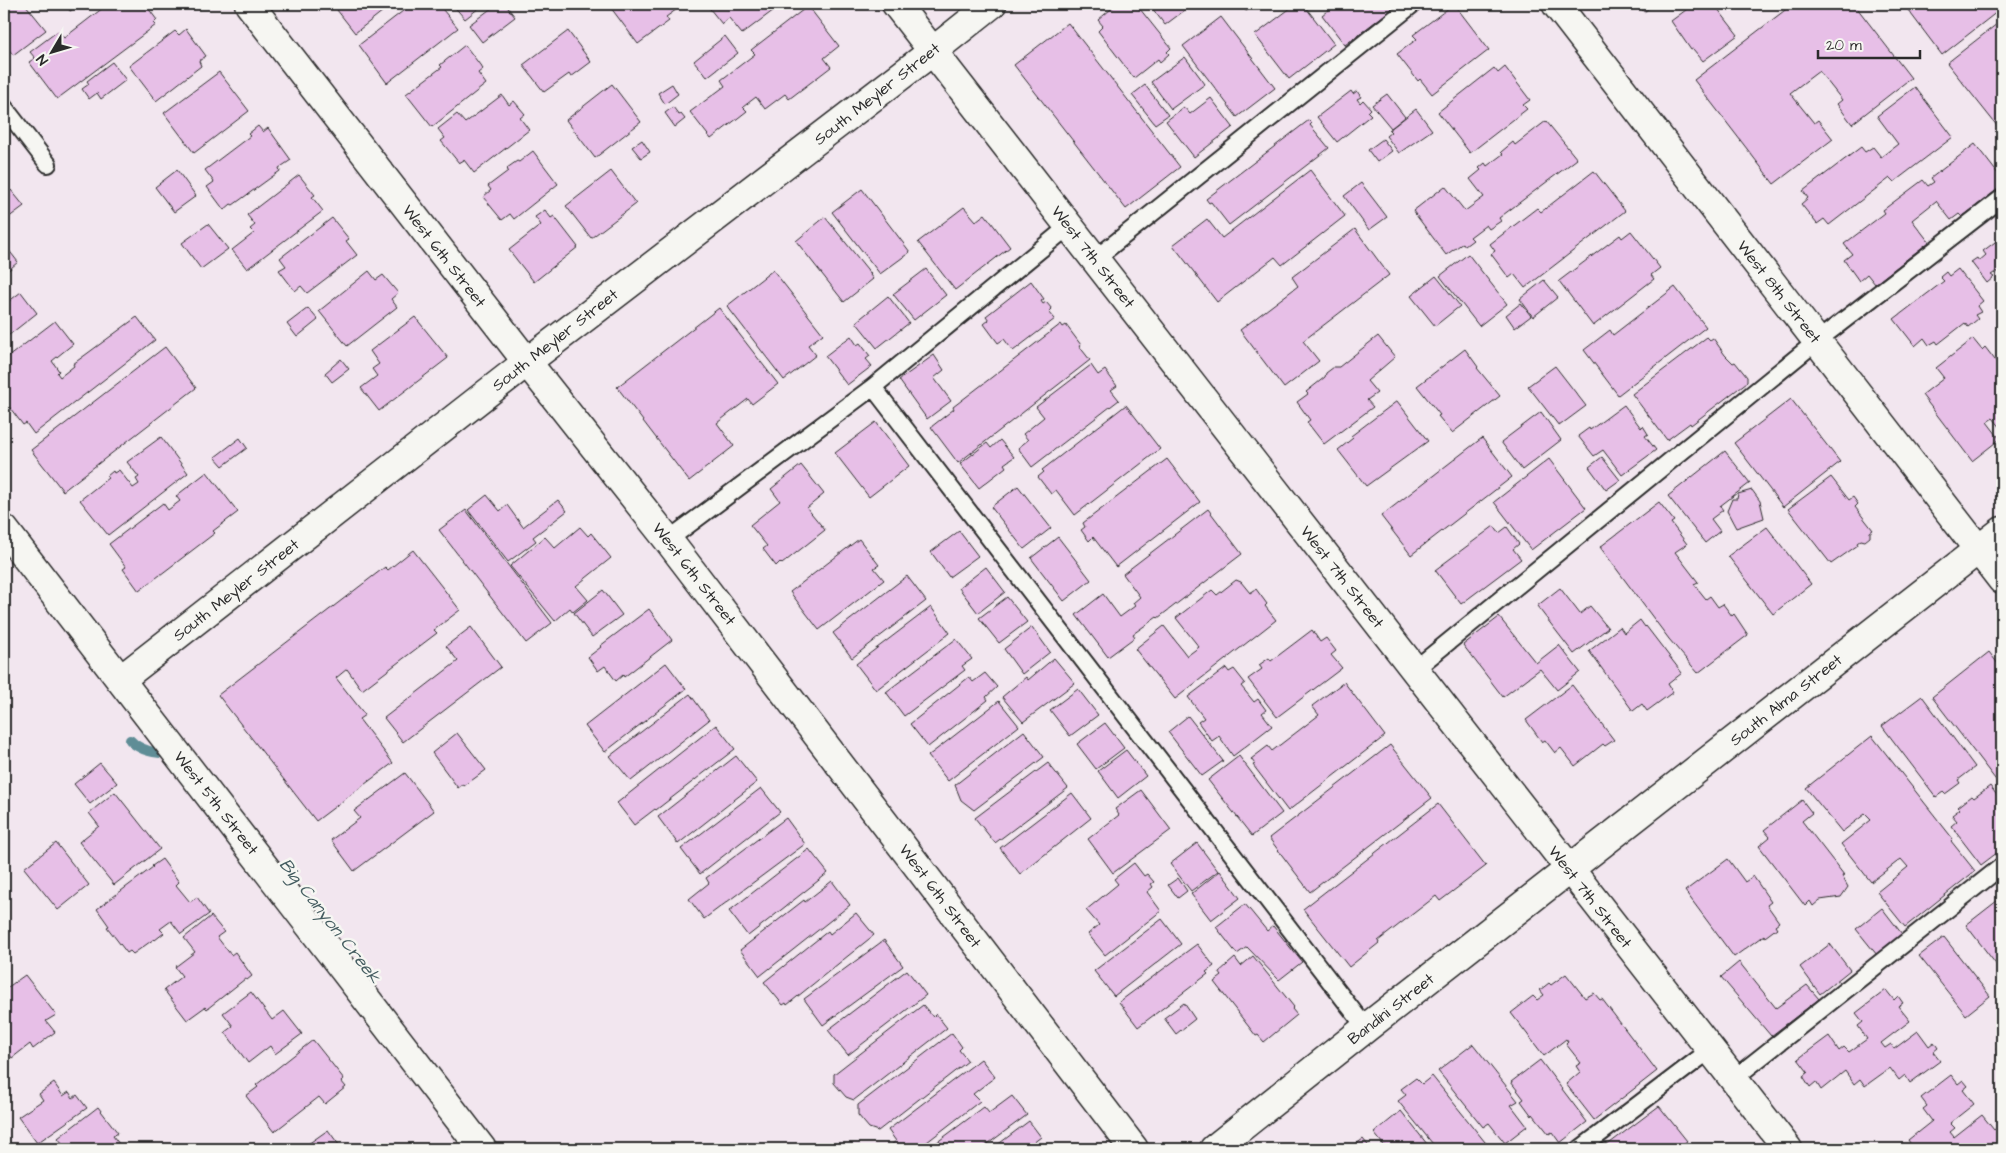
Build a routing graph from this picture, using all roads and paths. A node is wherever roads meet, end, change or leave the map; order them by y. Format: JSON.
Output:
{"nodes":[{"id":1,"x":249,"y":4,"type":"edge"},
{"id":2,"x":896,"y":4,"type":"edge"},
{"id":3,"x":992,"y":4,"type":"edge"},
{"id":4,"x":1413,"y":4,"type":"edge"},
{"id":5,"x":1556,"y":4,"type":"edge"},
{"id":6,"x":933,"y":51,"type":"junction"},
{"id":7,"x":4,"y":107,"type":"edge"},
{"id":8,"x":48,"y":164,"type":"dead end"},
{"id":9,"x":2002,"y":198,"type":"edge"},
{"id":10,"x":1069,"y":226,"type":"junction"},
{"id":11,"x":1095,"y":259,"type":"junction"},
{"id":12,"x":1817,"y":341,"type":"junction"},
{"id":13,"x":527,"y":362,"type":"junction"},
{"id":14,"x":873,"y":387,"type":"junction"},
{"id":15,"x":4,"y":529,"type":"edge"},
{"id":16,"x":2002,"y":531,"type":"edge"},
{"id":17,"x":668,"y":540,"type":"junction"},
{"id":18,"x":1979,"y":549,"type":"junction"},
{"id":19,"x":2002,"y":580,"type":"edge"},
{"id":20,"x":1414,"y":670,"type":"junction"},
{"id":21,"x":120,"y":680,"type":"junction"},
{"id":22,"x":2002,"y":866,"type":"edge"},
{"id":23,"x":1569,"y":870,"type":"junction"},
{"id":24,"x":1366,"y":1028,"type":"junction"},
{"id":25,"x":1710,"y":1050,"type":"junction"},
{"id":26,"x":1732,"y":1080,"type":"junction"},
{"id":27,"x":482,"y":1149,"type":"edge"},
{"id":28,"x":1134,"y":1149,"type":"edge"},
{"id":29,"x":1214,"y":1149,"type":"edge"},
{"id":30,"x":1580,"y":1149,"type":"edge"},
{"id":31,"x":1788,"y":1149,"type":"edge"}],
"edges":[{"from":1,"to":13,"type":"street","name":"West 6th Street"},
{"from":2,"to":6,"type":"street","name":"West 7th Street"},
{"from":3,"to":6,"type":"street","name":"South Meyler Street"},
{"from":4,"to":11,"type":"lane"},
{"from":5,"to":12,"type":"street","name":"West 8th Street"},
{"from":6,"to":10,"type":"street","name":"West 7th Street"},
{"from":6,"to":13,"type":"street","name":"South Meyler Street"},
{"from":7,"to":8,"type":"lane"},
{"from":9,"to":12,"type":"lane"},
{"from":10,"to":11,"type":"street","name":"West 7th Street"},
{"from":10,"to":14,"type":"lane"},
{"from":11,"to":20,"type":"street","name":"West 7th Street"},
{"from":12,"to":18,"type":"street","name":"West 8th Street"},
{"from":12,"to":20,"type":"lane"},
{"from":13,"to":17,"type":"street","name":"West 6th Street"},
{"from":13,"to":21,"type":"street","name":"South Meyler Street"},
{"from":14,"to":17,"type":"lane"},
{"from":14,"to":24,"type":"lane"},
{"from":15,"to":21,"type":"street","name":"West 5th Street"},
{"from":16,"to":18,"type":"street","name":"South Alma Street"},
{"from":17,"to":28,"type":"street","name":"West 6th Street"},
{"from":18,"to":19,"type":"street","name":"West 8th Street"},
{"from":18,"to":23,"type":"street","name":"South Alma Street"},
{"from":20,"to":23,"type":"street","name":"West 7th Street"},
{"from":21,"to":27,"type":"street","name":"West 5th Street"},
{"from":22,"to":26,"type":"lane"},
{"from":23,"to":24,"type":"street","name":"Bandini Street"},
{"from":23,"to":25,"type":"street","name":"West 7th Street"},
{"from":24,"to":29,"type":"street","name":"Bandini Street"},
{"from":25,"to":26,"type":"street","name":"West 7th Street"},
{"from":25,"to":30,"type":"lane"},
{"from":26,"to":31,"type":"street","name":"West 7th Street"}]}
